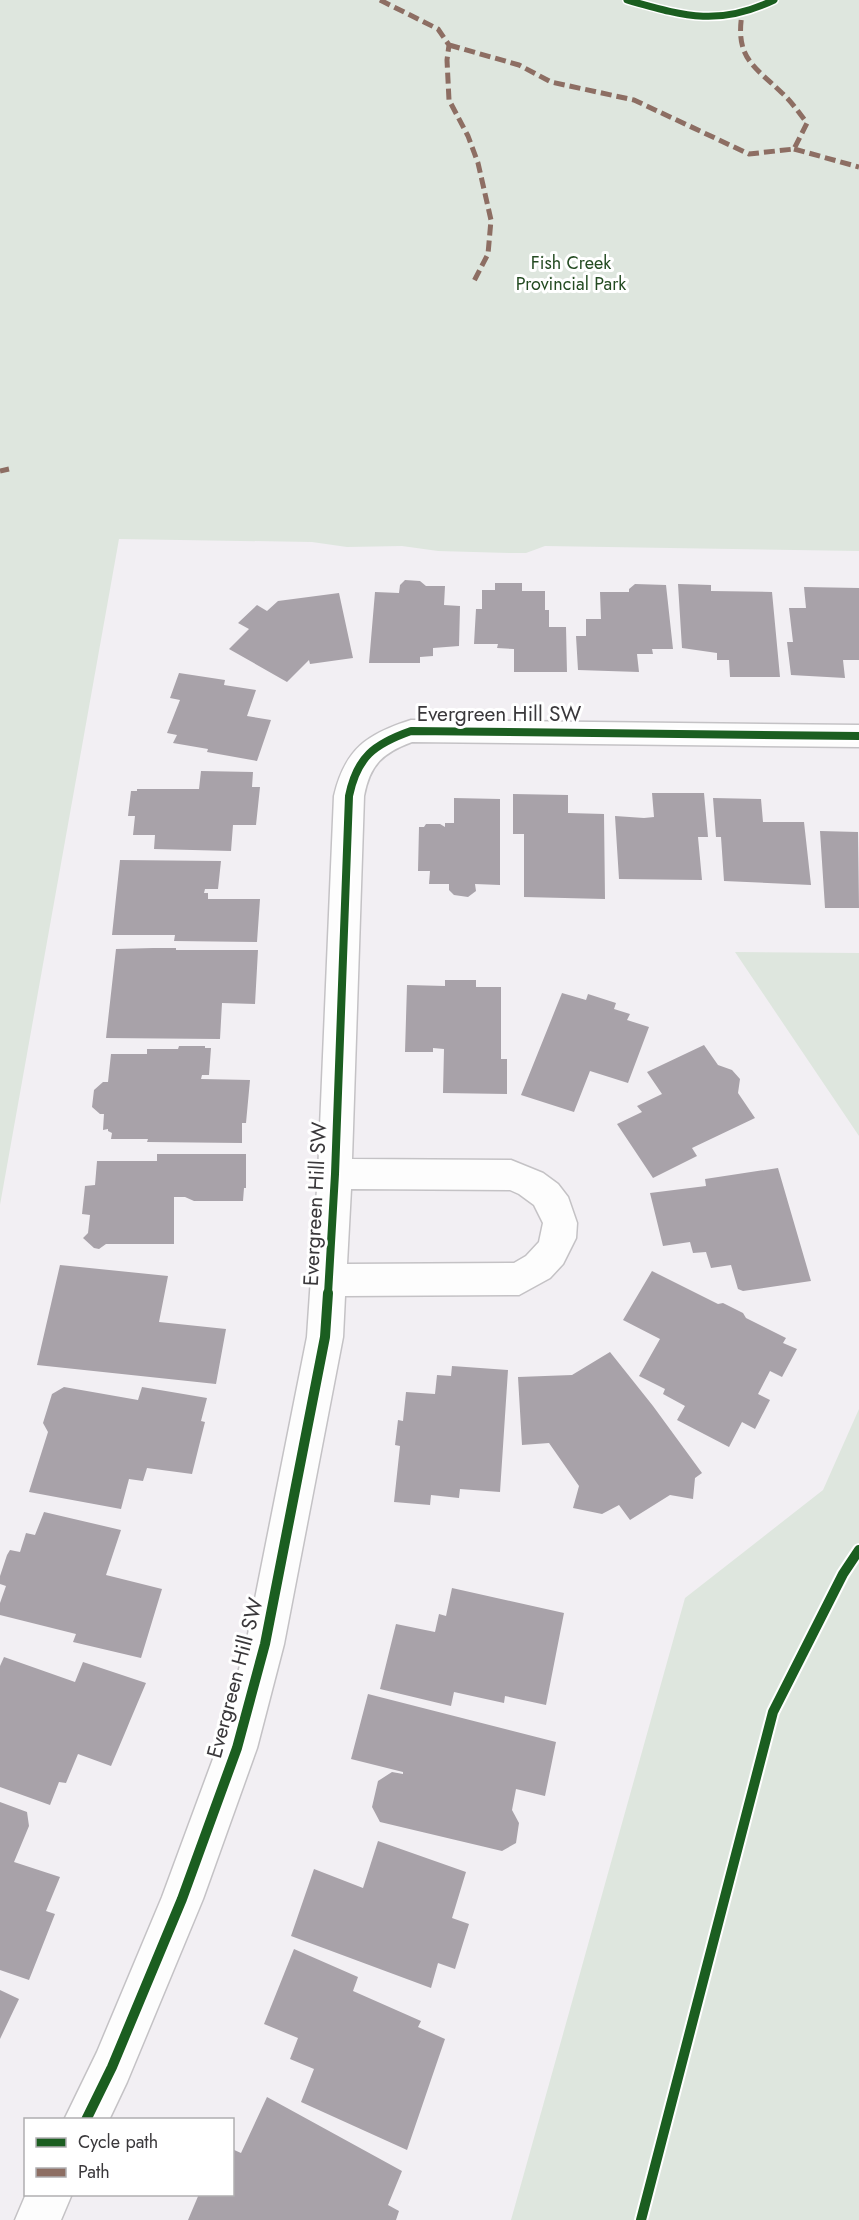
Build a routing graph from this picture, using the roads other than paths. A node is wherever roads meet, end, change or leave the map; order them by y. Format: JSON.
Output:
{"nodes":[{"id":1,"x":859,"y":736,"type":"edge"},
{"id":2,"x":335,"y":1174,"type":"junction"},
{"id":3,"x":330,"y":1280,"type":"junction"},
{"id":4,"x":87,"y":2118,"type":"edge"},
{"id":5,"x":49,"y":2196,"type":"edge"},
{"id":6,"x":37,"y":2220,"type":"edge"}],
"edges":[{"from":1,"to":2,"type":"street","name":"Evergreen Hill SW"},
{"from":2,"to":3,"type":"street","name":"Evergreen Hill SW"},
{"from":2,"to":3,"type":"street"},
{"from":3,"to":4,"type":"street","name":"Evergreen Hill SW"},
{"from":5,"to":6,"type":"street"}]}
